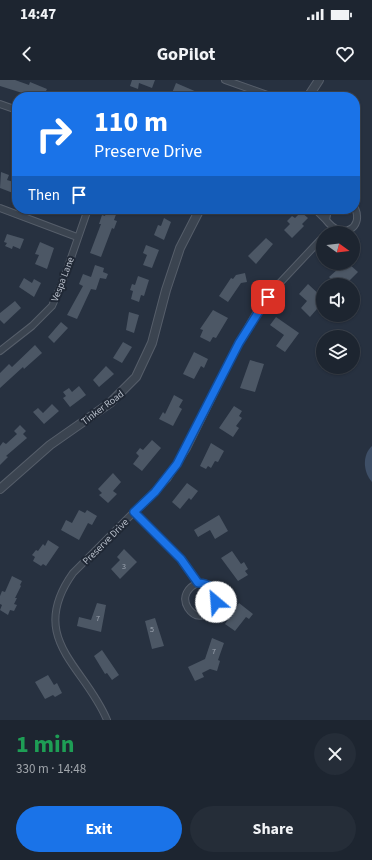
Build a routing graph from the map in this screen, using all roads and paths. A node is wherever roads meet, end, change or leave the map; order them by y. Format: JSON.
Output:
{"nodes":[{"id":1,"x":225,"y":80,"type":"edge"},
{"id":2,"x":319,"y":80,"type":"edge"},
{"id":3,"x":259,"y":92,"type":"edge"},
{"id":4,"x":311,"y":92,"type":"edge"},
{"id":5,"x":0,"y":104,"type":"edge"},
{"id":6,"x":12,"y":108,"type":"edge"},
{"id":7,"x":0,"y":208,"type":"edge"},
{"id":8,"x":12,"y":213,"type":"edge"},
{"id":9,"x":16,"y":214,"type":"edge"},
{"id":10,"x":86,"y":214,"type":"edge"},
{"id":11,"x":197,"y":214,"type":"edge"},
{"id":12,"x":320,"y":214,"type":"edge"},
{"id":13,"x":327,"y":214,"type":"edge"},
{"id":14,"x":356,"y":214,"type":"edge"},
{"id":15,"x":326,"y":220,"type":"junction"},
{"id":16,"x":330,"y":226,"type":"edge"},
{"id":17,"x":352,"y":226,"type":"edge"},
{"id":18,"x":77,"y":237,"type":"junction"},
{"id":19,"x":316,"y":244,"type":"edge"},
{"id":20,"x":0,"y":351,"type":"edge"},
{"id":21,"x":0,"y":489,"type":"edge"},
{"id":22,"x":134,"y":512,"type":"junction"},
{"id":23,"x":198,"y":583,"type":"junction"},
{"id":24,"x":107,"y":720,"type":"edge"}],
"edges":[{"from":1,"to":3,"type":"street"},
{"from":2,"to":4,"type":"street"},
{"from":5,"to":6,"type":"street"},
{"from":7,"to":8,"type":"street"},
{"from":9,"to":18,"type":"street"},
{"from":10,"to":18,"type":"street","name":"Vespa Lane"},
{"from":11,"to":21,"type":"street","name":"Tinker Road"},
{"from":12,"to":15,"type":"street"},
{"from":13,"to":15,"type":"street"},
{"from":14,"to":17,"type":"street"},
{"from":15,"to":16,"type":"street"},
{"from":18,"to":20,"type":"street","name":"Vespa Lane"},
{"from":19,"to":22,"type":"street","name":"Preserve Drive"},
{"from":22,"to":23,"type":"street"},
{"from":22,"to":24,"type":"street","name":"Preserve Drive"},
{"from":23,"to":23,"type":"street"}]}
